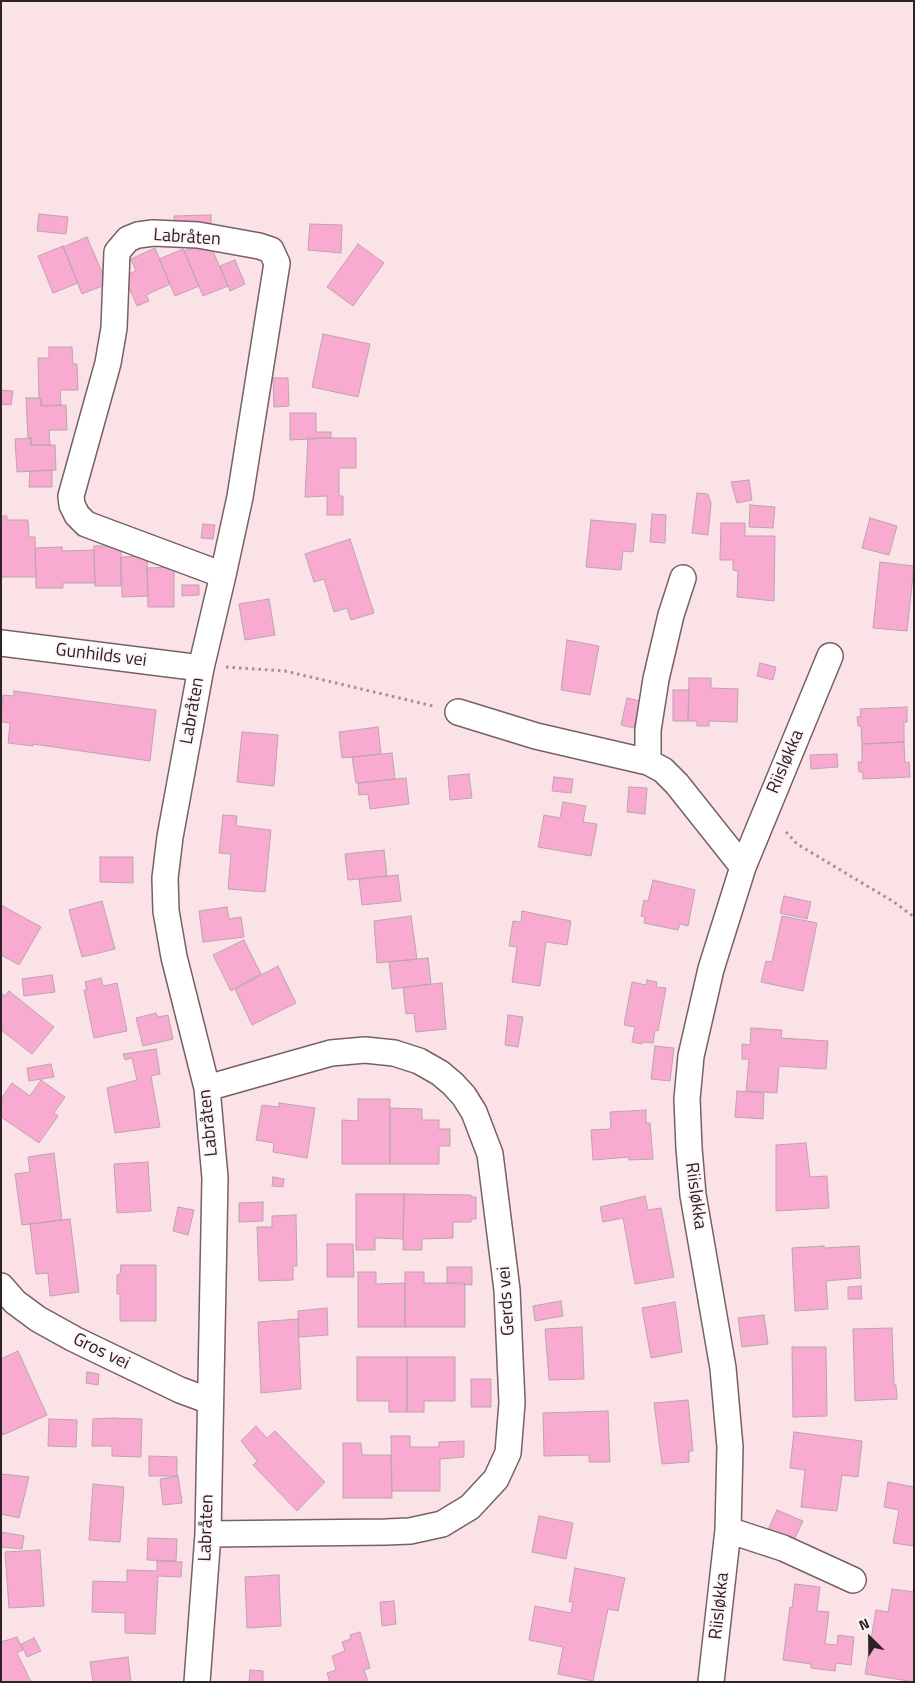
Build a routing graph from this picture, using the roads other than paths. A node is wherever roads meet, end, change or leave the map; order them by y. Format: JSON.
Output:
{"nodes":[{"id":1,"x":223,"y":575,"type":"junction"},
{"id":2,"x":683,"y":578,"type":"dead end"},
{"id":3,"x":1,"y":644,"type":"edge"},
{"id":4,"x":830,"y":656,"type":"dead end"},
{"id":5,"x":201,"y":668,"type":"junction"},
{"id":6,"x":458,"y":712,"type":"road end"},
{"id":7,"x":648,"y":762,"type":"junction"},
{"id":8,"x":743,"y":867,"type":"junction"},
{"id":9,"x":207,"y":1088,"type":"junction"},
{"id":10,"x":1,"y":1286,"type":"edge"},
{"id":11,"x":210,"y":1401,"type":"junction"},
{"id":12,"x":728,"y":1530,"type":"junction"},
{"id":13,"x":208,"y":1534,"type":"junction"},
{"id":14,"x":853,"y":1580,"type":"dead end"},
{"id":15,"x":198,"y":1682,"type":"edge"},
{"id":16,"x":711,"y":1682,"type":"edge"}],
"edges":[{"from":1,"to":1,"type":"street","name":"Labråten"},
{"from":1,"to":5,"type":"street","name":"Labråten"},
{"from":2,"to":7,"type":"street"},
{"from":3,"to":5,"type":"street","name":"Gunhilds vei"},
{"from":4,"to":8,"type":"street","name":"Riisløkka"},
{"from":5,"to":9,"type":"street","name":"Labråten"},
{"from":6,"to":7,"type":"street"},
{"from":7,"to":8,"type":"street"},
{"from":8,"to":12,"type":"street","name":"Riisløkka"},
{"from":9,"to":11,"type":"street","name":"Labråten"},
{"from":9,"to":13,"type":"street","name":"Gerds vei"},
{"from":10,"to":11,"type":"street","name":"Gros vei"},
{"from":11,"to":13,"type":"street","name":"Labråten"},
{"from":12,"to":14,"type":"street"},
{"from":12,"to":16,"type":"street","name":"Riisløkka"},
{"from":13,"to":15,"type":"street","name":"Labråten"}]}
